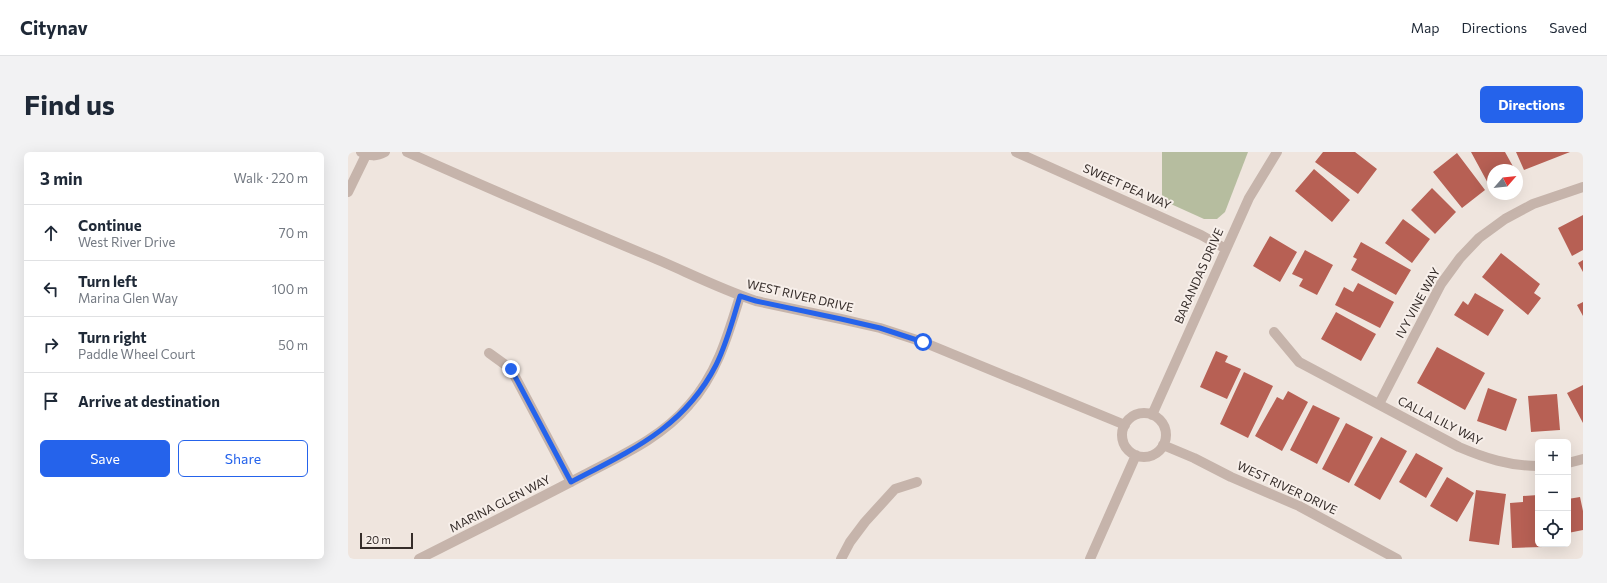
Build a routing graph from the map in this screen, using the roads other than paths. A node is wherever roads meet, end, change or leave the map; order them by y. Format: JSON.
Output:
{"nodes":[{"id":1,"x":385,"y":152,"type":"edge"},
{"id":2,"x":407,"y":152,"type":"edge"},
{"id":3,"x":1016,"y":152,"type":"edge"},
{"id":4,"x":1277,"y":152,"type":"edge"},
{"id":5,"x":364,"y":153,"type":"edge"},
{"id":6,"x":1583,"y":187,"type":"edge"},
{"id":7,"x":348,"y":192,"type":"edge"},
{"id":8,"x":1226,"y":249,"type":"junction"},
{"id":9,"x":740,"y":296,"type":"junction"},
{"id":10,"x":1274,"y":332,"type":"dead end"},
{"id":11,"x":489,"y":352,"type":"dead end"},
{"id":12,"x":1379,"y":404,"type":"junction"},
{"id":13,"x":1152,"y":415,"type":"junction"},
{"id":14,"x":1124,"y":425,"type":"junction"},
{"id":15,"x":1164,"y":444,"type":"junction"},
{"id":16,"x":1136,"y":455,"type":"junction"},
{"id":17,"x":1583,"y":460,"type":"edge"},
{"id":18,"x":1571,"y":462,"type":"edge"},
{"id":19,"x":1535,"y":466,"type":"edge"},
{"id":20,"x":571,"y":482,"type":"junction"},
{"id":21,"x":917,"y":482,"type":"dead end"},
{"id":22,"x":419,"y":559,"type":"edge"},
{"id":23,"x":841,"y":559,"type":"edge"},
{"id":24,"x":1090,"y":559,"type":"edge"},
{"id":25,"x":1397,"y":559,"type":"edge"}],
"edges":[{"from":1,"to":5,"type":"street"},
{"from":2,"to":9,"type":"street","name":"WEST RIVER DRIVE"},
{"from":3,"to":8,"type":"street","name":"SWEET PEA WAY"},
{"from":4,"to":8,"type":"street","name":"BARANDAS DRIVE"},
{"from":5,"to":7,"type":"street"},
{"from":6,"to":12,"type":"street","name":"IVY VINE WAY"},
{"from":8,"to":13,"type":"street","name":"BARANDAS DRIVE"},
{"from":9,"to":14,"type":"street","name":"WEST RIVER DRIVE"},
{"from":9,"to":20,"type":"street","name":"MARINA GLEN WAY"},
{"from":10,"to":12,"type":"street","name":"CALLA LILY WAY"},
{"from":11,"to":20,"type":"street"},
{"from":12,"to":19,"type":"street","name":"CALLA LILY WAY"},
{"from":13,"to":14,"type":"street"},
{"from":13,"to":15,"type":"street"},
{"from":14,"to":16,"type":"street"},
{"from":15,"to":16,"type":"street"},
{"from":15,"to":25,"type":"street","name":"WEST RIVER DRIVE"},
{"from":16,"to":24,"type":"street"},
{"from":17,"to":18,"type":"street"},
{"from":20,"to":22,"type":"street","name":"MARINA GLEN WAY"},
{"from":21,"to":23,"type":"street"}]}
